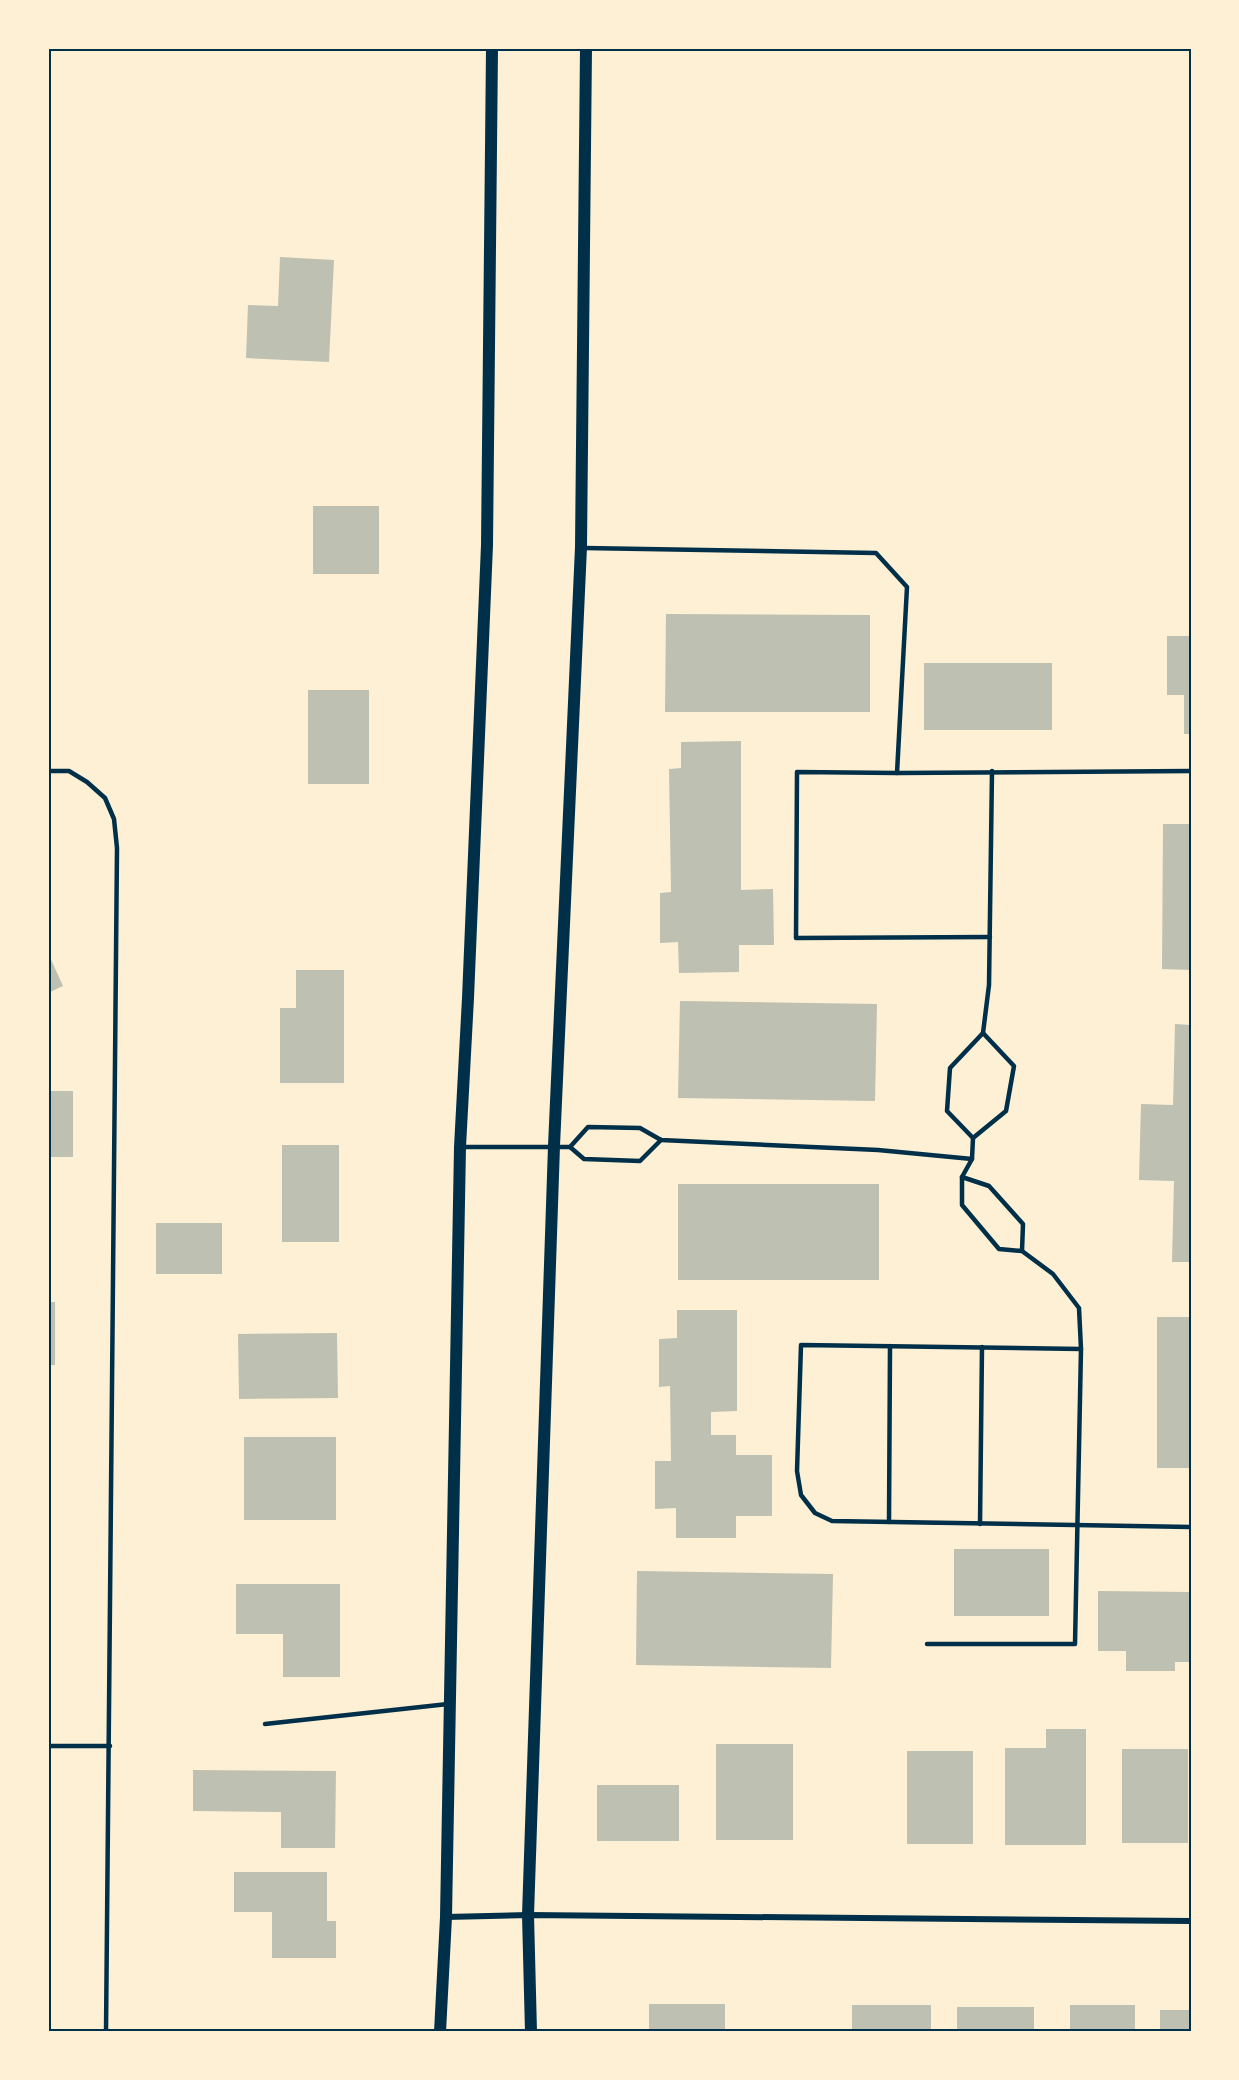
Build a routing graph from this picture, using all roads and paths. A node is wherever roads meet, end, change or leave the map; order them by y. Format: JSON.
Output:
{"nodes":[{"id":1,"x":492,"y":48,"type":"edge"},
{"id":2,"x":586,"y":48,"type":"edge"},
{"id":3,"x":581,"y":548,"type":"junction"},
{"id":4,"x":48,"y":771,"type":"edge"},
{"id":5,"x":992,"y":771,"type":"junction"},
{"id":6,"x":1191,"y":771,"type":"edge"},
{"id":7,"x":897,"y":773,"type":"junction"},
{"id":8,"x":990,"y":937,"type":"junction"},
{"id":9,"x":983,"y":1033,"type":"junction"},
{"id":10,"x":974,"y":1138,"type":"junction"},
{"id":11,"x":661,"y":1140,"type":"junction"},
{"id":12,"x":554,"y":1146,"type":"junction"},
{"id":13,"x":460,"y":1147,"type":"junction"},
{"id":14,"x":570,"y":1147,"type":"junction"},
{"id":15,"x":972,"y":1159,"type":"junction"},
{"id":16,"x":962,"y":1177,"type":"junction"},
{"id":17,"x":1022,"y":1251,"type":"junction"},
{"id":18,"x":890,"y":1346,"type":"junction"},
{"id":19,"x":982,"y":1347,"type":"junction"},
{"id":20,"x":1081,"y":1349,"type":"junction"},
{"id":21,"x":889,"y":1522,"type":"junction"},
{"id":22,"x":980,"y":1524,"type":"junction"},
{"id":23,"x":1079,"y":1526,"type":"junction"},
{"id":24,"x":1191,"y":1527,"type":"edge"},
{"id":25,"x":927,"y":1644,"type":"dead end"},
{"id":26,"x":450,"y":1704,"type":"junction"},
{"id":27,"x":265,"y":1724,"type":"dead end"},
{"id":28,"x":48,"y":1746,"type":"edge"},
{"id":29,"x":110,"y":1746,"type":"junction"},
{"id":30,"x":528,"y":1915,"type":"junction"},
{"id":31,"x":446,"y":1917,"type":"junction"},
{"id":32,"x":1191,"y":1921,"type":"edge"},
{"id":33,"x":106,"y":2032,"type":"edge"},
{"id":34,"x":440,"y":2032,"type":"edge"},
{"id":35,"x":531,"y":2032,"type":"edge"}],
"edges":[{"from":1,"to":13,"type":"main road"},
{"from":2,"to":3,"type":"main road"},
{"from":3,"to":7,"type":"lane"},
{"from":3,"to":12,"type":"main road"},
{"from":4,"to":29,"type":"lane"},
{"from":5,"to":6,"type":"lane"},
{"from":5,"to":7,"type":"lane"},
{"from":5,"to":8,"type":"lane"},
{"from":7,"to":8,"type":"lane"},
{"from":8,"to":9,"type":"lane"},
{"from":9,"to":10,"type":"lane"},
{"from":9,"to":10,"type":"lane"},
{"from":10,"to":15,"type":"lane"},
{"from":11,"to":14,"type":"lane"},
{"from":11,"to":14,"type":"lane"},
{"from":11,"to":15,"type":"lane"},
{"from":12,"to":13,"type":"lane"},
{"from":12,"to":14,"type":"lane"},
{"from":12,"to":30,"type":"main road"},
{"from":13,"to":26,"type":"main road"},
{"from":15,"to":16,"type":"lane"},
{"from":16,"to":17,"type":"lane"},
{"from":16,"to":17,"type":"lane"},
{"from":17,"to":20,"type":"lane"},
{"from":18,"to":19,"type":"lane"},
{"from":18,"to":21,"type":"lane"},
{"from":18,"to":21,"type":"lane"},
{"from":19,"to":20,"type":"lane"},
{"from":19,"to":22,"type":"lane"},
{"from":20,"to":23,"type":"lane"},
{"from":21,"to":22,"type":"lane"},
{"from":22,"to":23,"type":"lane"},
{"from":23,"to":24,"type":"lane"},
{"from":23,"to":25,"type":"lane"},
{"from":26,"to":27,"type":"lane"},
{"from":26,"to":31,"type":"main road"},
{"from":28,"to":29,"type":"lane"},
{"from":29,"to":33,"type":"lane"},
{"from":30,"to":31,"type":"street"},
{"from":30,"to":32,"type":"street"},
{"from":30,"to":35,"type":"main road"},
{"from":31,"to":34,"type":"main road"}]}
